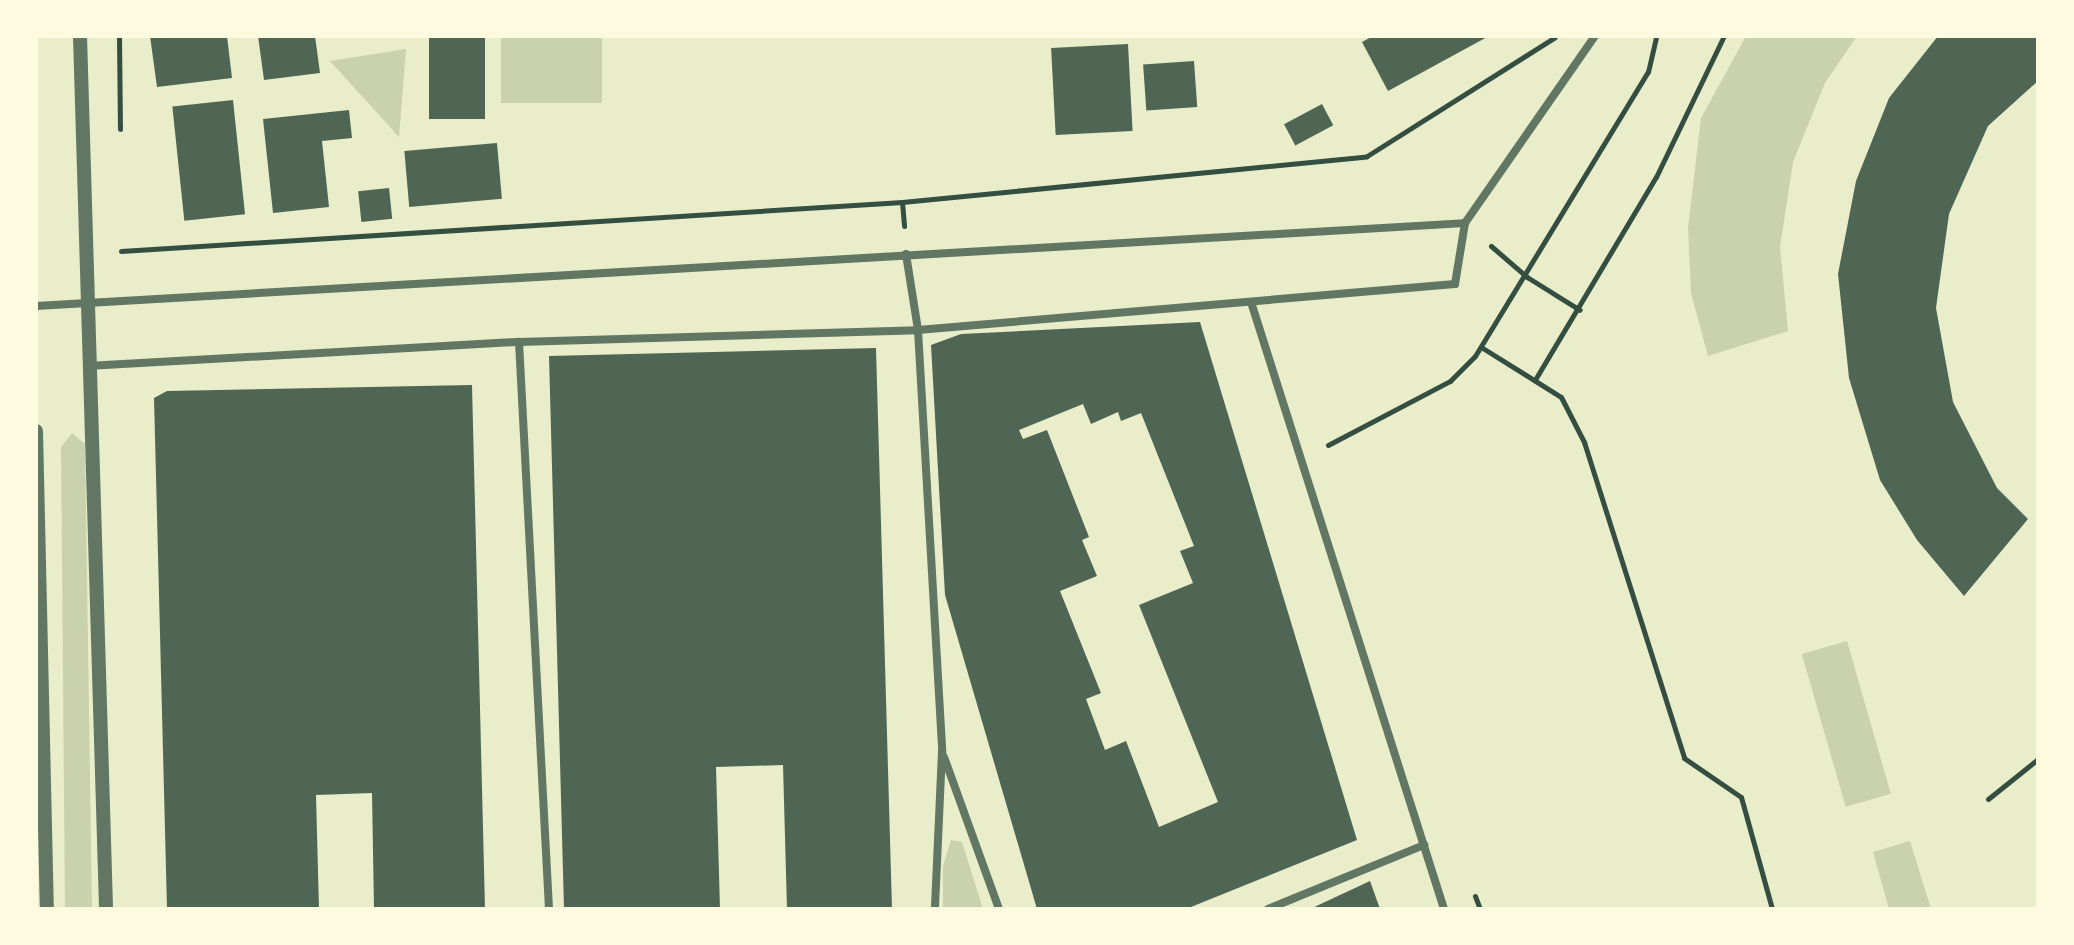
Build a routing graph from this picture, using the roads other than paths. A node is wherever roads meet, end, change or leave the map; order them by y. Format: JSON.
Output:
{"nodes":[{"id":1,"x":80,"y":36,"type":"edge"},
{"id":2,"x":1595,"y":36,"type":"edge"},
{"id":3,"x":1465,"y":223,"type":"junction"},
{"id":4,"x":906,"y":254,"type":"junction"},
{"id":5,"x":1251,"y":302,"type":"junction"},
{"id":6,"x":85,"y":304,"type":"junction"},
{"id":7,"x":36,"y":306,"type":"edge"},
{"id":8,"x":918,"y":330,"type":"junction"},
{"id":9,"x":519,"y":342,"type":"junction"},
{"id":10,"x":86,"y":366,"type":"junction"},
{"id":11,"x":36,"y":431,"type":"edge"},
{"id":12,"x":942,"y":752,"type":"junction"},
{"id":13,"x":1424,"y":845,"type":"junction"},
{"id":14,"x":47,"y":909,"type":"edge"},
{"id":15,"x":106,"y":909,"type":"edge"},
{"id":16,"x":549,"y":909,"type":"edge"},
{"id":17,"x":935,"y":909,"type":"edge"},
{"id":18,"x":999,"y":909,"type":"edge"},
{"id":19,"x":1268,"y":909,"type":"edge"},
{"id":20,"x":1444,"y":909,"type":"edge"}],
"edges":[{"from":1,"to":6,"type":"street"},
{"from":2,"to":3,"type":"street"},
{"from":3,"to":4,"type":"street"},
{"from":3,"to":5,"type":"street"},
{"from":4,"to":6,"type":"street"},
{"from":4,"to":8,"type":"street"},
{"from":5,"to":8,"type":"street"},
{"from":5,"to":13,"type":"street"},
{"from":6,"to":7,"type":"street"},
{"from":6,"to":10,"type":"street"},
{"from":8,"to":9,"type":"street"},
{"from":8,"to":12,"type":"street"},
{"from":9,"to":10,"type":"street"},
{"from":9,"to":16,"type":"street"},
{"from":10,"to":15,"type":"street"},
{"from":11,"to":14,"type":"street"},
{"from":12,"to":17,"type":"street"},
{"from":12,"to":18,"type":"street"},
{"from":13,"to":19,"type":"street"},
{"from":13,"to":20,"type":"street"}]}
